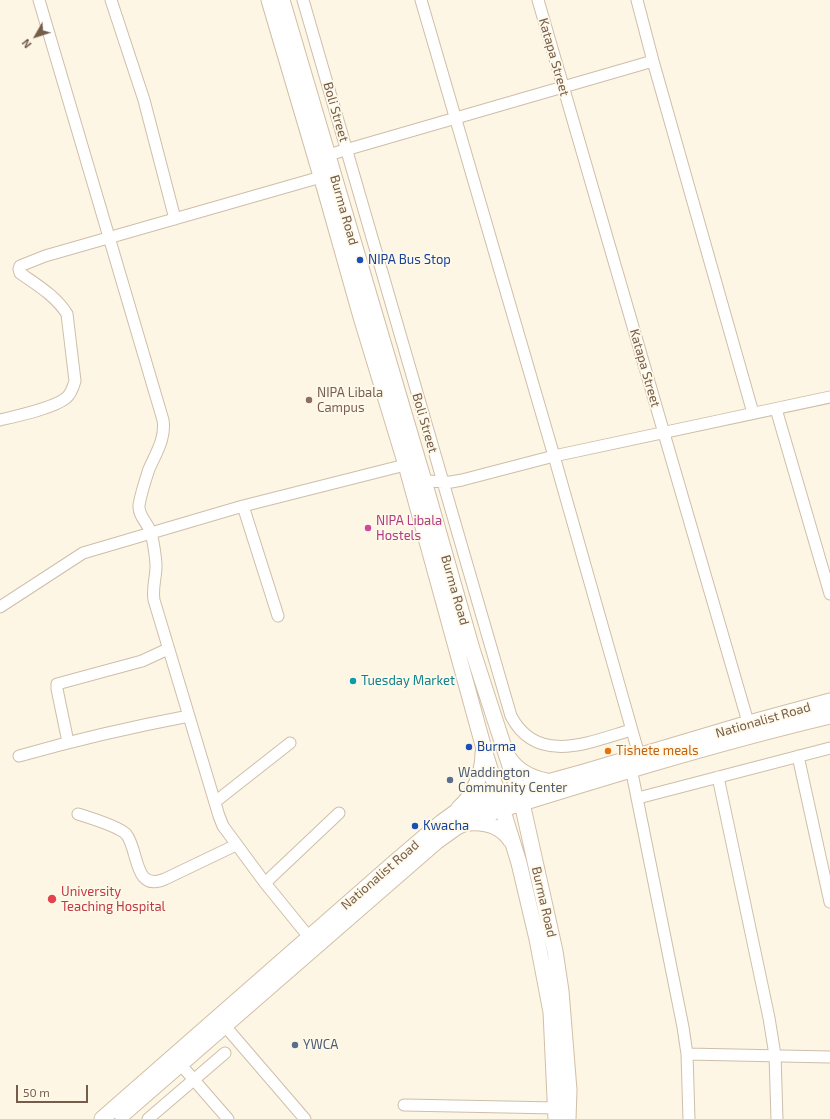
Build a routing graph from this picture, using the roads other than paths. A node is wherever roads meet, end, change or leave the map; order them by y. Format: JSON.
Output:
{"nodes":[{"id":1,"x":39,"y":0,"type":"edge"},
{"id":2,"x":111,"y":0,"type":"edge"},
{"id":3,"x":269,"y":0,"type":"edge"},
{"id":4,"x":282,"y":0,"type":"edge"},
{"id":5,"x":304,"y":0,"type":"edge"},
{"id":6,"x":421,"y":0,"type":"edge"},
{"id":7,"x":538,"y":0,"type":"edge"},
{"id":8,"x":637,"y":0,"type":"edge"},
{"id":9,"x":653,"y":61,"type":"junction"},
{"id":10,"x":563,"y":87,"type":"junction"},
{"id":11,"x":455,"y":118,"type":"junction"},
{"id":12,"x":347,"y":150,"type":"junction"},
{"id":13,"x":328,"y":155,"type":"junction"},
{"id":14,"x":327,"y":175,"type":"junction"},
{"id":15,"x":175,"y":219,"type":"junction"},
{"id":16,"x":109,"y":238,"type":"junction"},
{"id":17,"x":830,"y":397,"type":"edge"},
{"id":18,"x":776,"y":409,"type":"junction"},
{"id":19,"x":753,"y":413,"type":"junction"},
{"id":20,"x":0,"y":420,"type":"edge"},
{"id":21,"x":663,"y":432,"type":"junction"},
{"id":22,"x":554,"y":456,"type":"junction"},
{"id":23,"x":412,"y":464,"type":"junction"},
{"id":24,"x":424,"y":481,"type":"junction"},
{"id":25,"x":442,"y":482,"type":"junction"},
{"id":26,"x":243,"y":506,"type":"junction"},
{"id":27,"x":151,"y":533,"type":"junction"},
{"id":28,"x":830,"y":594,"type":"edge"},
{"id":29,"x":0,"y":607,"type":"edge"},
{"id":30,"x":278,"y":616,"type":"dead end"},
{"id":31,"x":168,"y":649,"type":"junction"},
{"id":32,"x":830,"y":702,"type":"edge"},
{"id":33,"x":189,"y":716,"type":"junction"},
{"id":34,"x":830,"y":716,"type":"edge"},
{"id":35,"x":750,"y":729,"type":"junction"},
{"id":36,"x":631,"y":730,"type":"junction"},
{"id":37,"x":68,"y":742,"type":"junction"},
{"id":38,"x":482,"y":742,"type":"junction"},
{"id":39,"x":290,"y":743,"type":"dead end"},
{"id":40,"x":830,"y":748,"type":"edge"},
{"id":41,"x":506,"y":754,"type":"junction"},
{"id":42,"x":19,"y":756,"type":"dead end"},
{"id":43,"x":798,"y":756,"type":"junction"},
{"id":44,"x":635,"y":762,"type":"junction"},
{"id":45,"x":718,"y":777,"type":"junction"},
{"id":46,"x":549,"y":788,"type":"junction"},
{"id":47,"x":520,"y":796,"type":"junction"},
{"id":48,"x":638,"y":798,"type":"junction"},
{"id":49,"x":215,"y":802,"type":"junction"},
{"id":50,"x":500,"y":803,"type":"junction"},
{"id":51,"x":339,"y":813,"type":"dead end"},
{"id":52,"x":78,"y":814,"type":"dead end"},
{"id":53,"x":457,"y":820,"type":"junction"},
{"id":54,"x":527,"y":829,"type":"junction"},
{"id":55,"x":236,"y":845,"type":"junction"},
{"id":56,"x":514,"y":846,"type":"junction"},
{"id":57,"x":265,"y":883,"type":"junction"},
{"id":58,"x":830,"y":902,"type":"edge"},
{"id":59,"x":313,"y":941,"type":"junction"},
{"id":60,"x":225,"y":1026,"type":"junction"},
{"id":61,"x":225,"y":1053,"type":"dead end"},
{"id":62,"x":687,"y":1054,"type":"junction"},
{"id":63,"x":776,"y":1056,"type":"junction"},
{"id":64,"x":830,"y":1057,"type":"edge"},
{"id":65,"x":181,"y":1065,"type":"junction"},
{"id":66,"x":194,"y":1080,"type":"junction"},
{"id":67,"x":404,"y":1105,"type":"dead end"},
{"id":68,"x":556,"y":1113,"type":"edge"},
{"id":69,"x":102,"y":1119,"type":"edge"},
{"id":70,"x":117,"y":1119,"type":"edge"},
{"id":71,"x":148,"y":1119,"type":"edge"},
{"id":72,"x":228,"y":1119,"type":"edge"},
{"id":73,"x":305,"y":1119,"type":"edge"},
{"id":74,"x":568,"y":1119,"type":"edge"},
{"id":75,"x":689,"y":1119,"type":"edge"},
{"id":76,"x":777,"y":1119,"type":"edge"}],
"edges":[{"from":1,"to":16,"type":"street"},
{"from":2,"to":15,"type":"street"},
{"from":3,"to":14,"type":"main road","name":"Burma Road"},
{"from":4,"to":13,"type":"main road","name":"Burma Road"},
{"from":5,"to":12,"type":"street","name":"Boli Street"},
{"from":6,"to":11,"type":"street"},
{"from":7,"to":10,"type":"street","name":"Katapa Street"},
{"from":8,"to":9,"type":"street"},
{"from":9,"to":10,"type":"street"},
{"from":9,"to":19,"type":"street"},
{"from":10,"to":11,"type":"street"},
{"from":10,"to":21,"type":"street","name":"Katapa Street"},
{"from":11,"to":12,"type":"street"},
{"from":11,"to":22,"type":"street"},
{"from":12,"to":13,"type":"street"},
{"from":12,"to":25,"type":"street","name":"Boli Street"},
{"from":13,"to":14,"type":"main road","name":"Burma Road"},
{"from":14,"to":15,"type":"street"},
{"from":14,"to":23,"type":"main road","name":"Burma Road"},
{"from":15,"to":16,"type":"street"},
{"from":16,"to":20,"type":"street"},
{"from":16,"to":27,"type":"street"},
{"from":17,"to":18,"type":"street"},
{"from":18,"to":19,"type":"street"},
{"from":18,"to":28,"type":"street"},
{"from":19,"to":21,"type":"street"},
{"from":21,"to":22,"type":"street"},
{"from":21,"to":35,"type":"street","name":"Katapa Street"},
{"from":22,"to":25,"type":"street"},
{"from":22,"to":36,"type":"street"},
{"from":23,"to":24,"type":"main road","name":"Burma Road"},
{"from":23,"to":26,"type":"street"},
{"from":23,"to":38,"type":"main road","name":"Burma Road"},
{"from":24,"to":25,"type":"street"},
{"from":24,"to":41,"type":"main road","name":"Burma Road"},
{"from":25,"to":36,"type":"street","name":"Boli Street"},
{"from":26,"to":27,"type":"street"},
{"from":26,"to":30,"type":"street"},
{"from":27,"to":29,"type":"street"},
{"from":27,"to":31,"type":"street"},
{"from":31,"to":33,"type":"street"},
{"from":31,"to":37,"type":"street"},
{"from":32,"to":35,"type":"main road","name":"Nationalist Road"},
{"from":33,"to":37,"type":"street"},
{"from":33,"to":49,"type":"street"},
{"from":34,"to":35,"type":"main road","name":"Nationalist Road"},
{"from":35,"to":44,"type":"main road","name":"Nationalist Road"},
{"from":36,"to":44,"type":"street"},
{"from":37,"to":42,"type":"street"},
{"from":38,"to":50,"type":"main road","name":"Burma Road"},
{"from":38,"to":53,"type":"main road"},
{"from":39,"to":49,"type":"street"},
{"from":40,"to":43,"type":"street"},
{"from":41,"to":46,"type":"main road"},
{"from":41,"to":47,"type":"main road","name":"Burma Road"},
{"from":43,"to":45,"type":"street"},
{"from":43,"to":58,"type":"street"},
{"from":44,"to":46,"type":"main road","name":"Nationalist Road"},
{"from":44,"to":48,"type":"street"},
{"from":45,"to":48,"type":"street"},
{"from":45,"to":63,"type":"street"},
{"from":46,"to":47,"type":"main road","name":"Nationalist Road"},
{"from":46,"to":54,"type":"main road"},
{"from":47,"to":50,"type":"main road","name":"Nationalist Road"},
{"from":47,"to":54,"type":"main road","name":"Burma Road"},
{"from":48,"to":62,"type":"street"},
{"from":49,"to":55,"type":"street"},
{"from":50,"to":53,"type":"main road","name":"Nationalist Road"},
{"from":50,"to":56,"type":"main road","name":"Burma Road"},
{"from":51,"to":57,"type":"street"},
{"from":52,"to":55,"type":"street"},
{"from":53,"to":56,"type":"main road"},
{"from":53,"to":59,"type":"main road","name":"Nationalist Road"},
{"from":54,"to":74,"type":"main road","name":"Burma Road"},
{"from":55,"to":57,"type":"street"},
{"from":56,"to":68,"type":"main road","name":"Burma Road"},
{"from":57,"to":59,"type":"street"},
{"from":59,"to":60,"type":"main road","name":"Nationalist Road"},
{"from":59,"to":69,"type":"main road","name":"Nationalist Road"},
{"from":60,"to":65,"type":"main road","name":"Nationalist Road"},
{"from":60,"to":73,"type":"street"},
{"from":61,"to":66,"type":"street"},
{"from":62,"to":63,"type":"street"},
{"from":62,"to":75,"type":"street"},
{"from":63,"to":64,"type":"street"},
{"from":63,"to":76,"type":"street"},
{"from":65,"to":66,"type":"street"},
{"from":65,"to":70,"type":"main road","name":"Nationalist Road"},
{"from":66,"to":71,"type":"street"},
{"from":66,"to":72,"type":"street"},
{"from":67,"to":68,"type":"street"}]}
